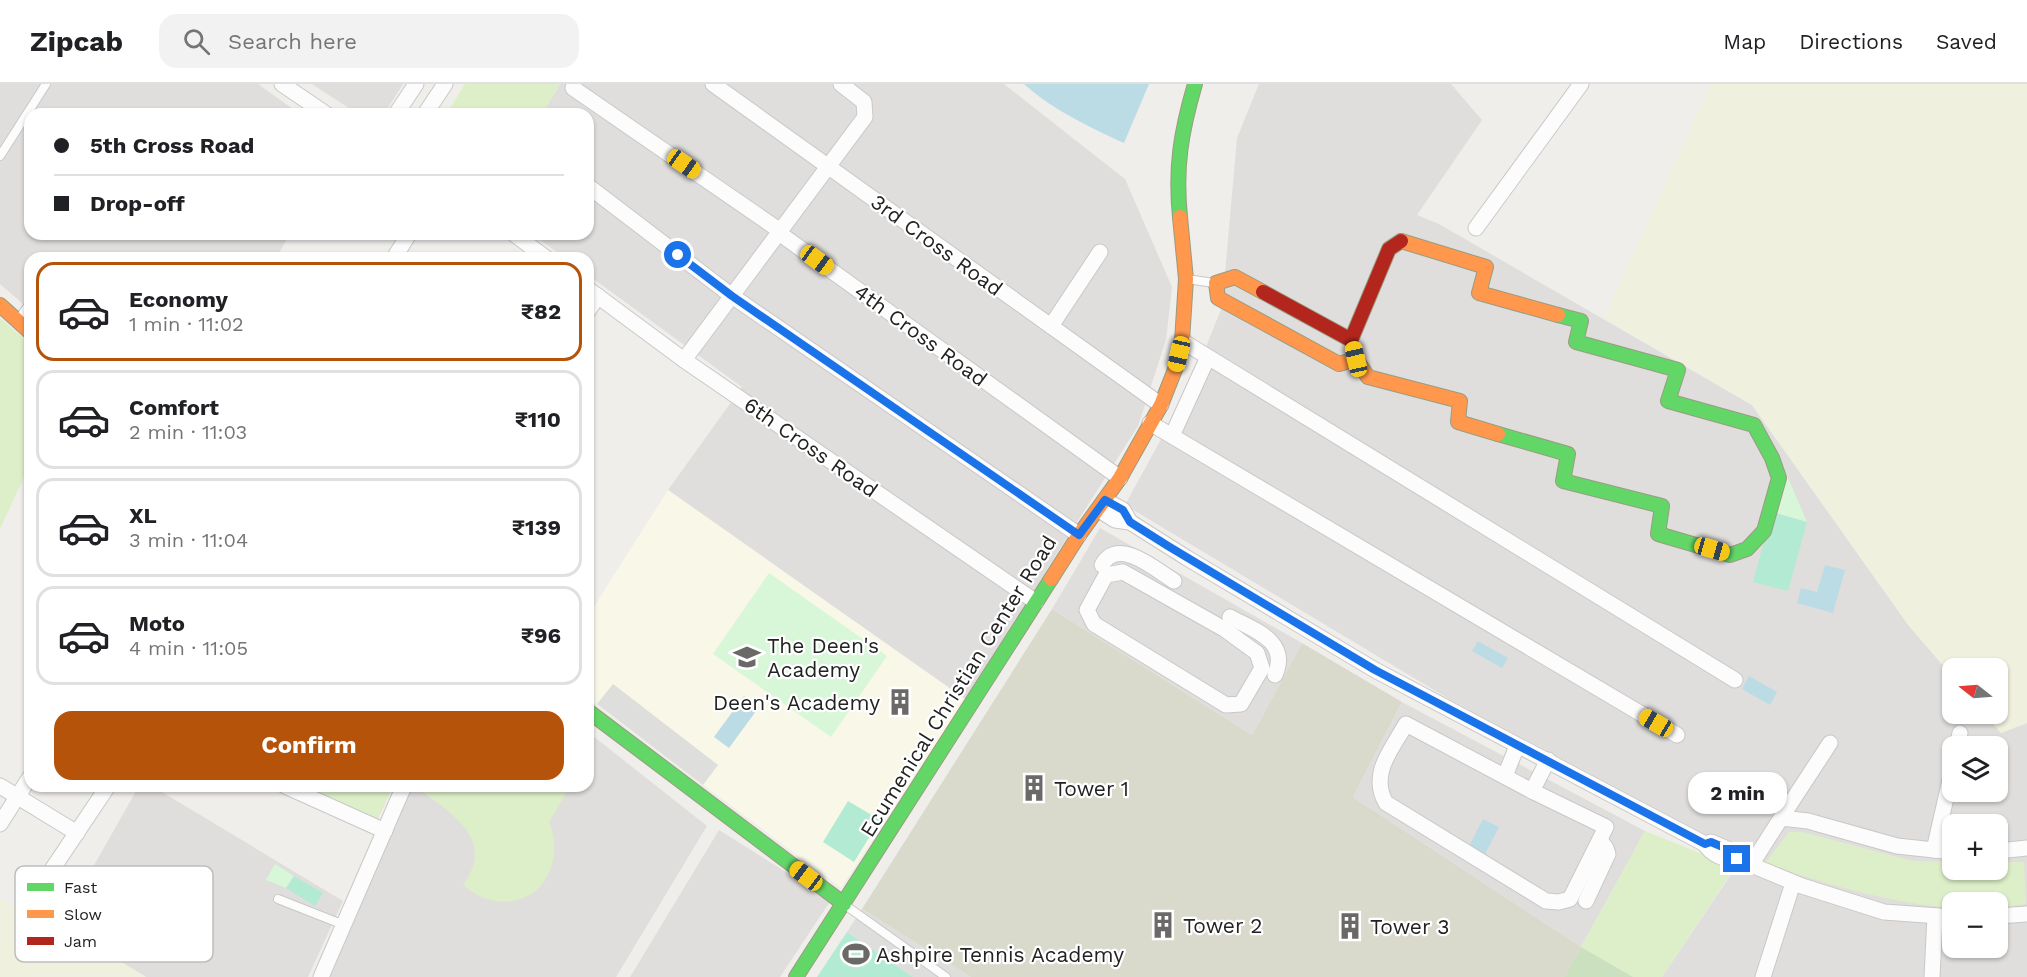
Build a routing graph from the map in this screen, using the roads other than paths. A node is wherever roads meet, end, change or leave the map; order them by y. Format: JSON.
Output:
{"nodes":[{"id":1,"x":46,"y":84,"type":"edge"},
{"id":2,"x":282,"y":84,"type":"edge"},
{"id":3,"x":416,"y":84,"type":"edge"},
{"id":4,"x":445,"y":84,"type":"edge"},
{"id":5,"x":713,"y":84,"type":"edge"},
{"id":6,"x":841,"y":84,"type":"edge"},
{"id":7,"x":1195,"y":84,"type":"edge"},
{"id":8,"x":1581,"y":84,"type":"edge"},
{"id":9,"x":573,"y":88,"type":"dead end"},
{"id":10,"x":31,"y":108,"type":"edge"},
{"id":11,"x":317,"y":108,"type":"edge"},
{"id":12,"x":400,"y":108,"type":"edge"},
{"id":13,"x":429,"y":108,"type":"edge"},
{"id":14,"x":24,"y":118,"type":"edge"},
{"id":15,"x":0,"y":156,"type":"edge"},
{"id":16,"x":828,"y":167,"type":"junction"},
{"id":17,"x":594,"y":191,"type":"edge"},
{"id":18,"x":1476,"y":228,"type":"dead end"},
{"id":19,"x":779,"y":233,"type":"junction"},
{"id":20,"x":522,"y":240,"type":"edge"},
{"id":21,"x":538,"y":252,"type":"edge"},
{"id":22,"x":1100,"y":252,"type":"dead end"},
{"id":23,"x":1186,"y":279,"type":"junction"},
{"id":24,"x":1216,"y":284,"type":"junction"},
{"id":25,"x":594,"y":294,"type":"edge"},
{"id":26,"x":732,"y":296,"type":"junction"},
{"id":27,"x":0,"y":305,"type":"edge"},
{"id":28,"x":24,"y":311,"type":"edge"},
{"id":29,"x":17,"y":321,"type":"junction"},
{"id":30,"x":1051,"y":326,"type":"junction"},
{"id":31,"x":24,"y":327,"type":"edge"},
{"id":32,"x":1351,"y":340,"type":"junction"},
{"id":33,"x":1182,"y":341,"type":"junction"},
{"id":34,"x":1208,"y":357,"type":"junction"},
{"id":35,"x":1356,"y":359,"type":"junction"},
{"id":36,"x":684,"y":360,"type":"junction"},
{"id":37,"x":1161,"y":405,"type":"junction"},
{"id":38,"x":1150,"y":423,"type":"junction"},
{"id":39,"x":1172,"y":436,"type":"junction"},
{"id":40,"x":1120,"y":478,"type":"junction"},
{"id":41,"x":1102,"y":505,"type":"junction"},
{"id":42,"x":1079,"y":535,"type":"junction"},
{"id":43,"x":1187,"y":558,"type":"junction"},
{"id":44,"x":1102,"y":565,"type":"dead end"},
{"id":45,"x":1174,"y":581,"type":"junction"},
{"id":46,"x":1244,"y":592,"type":"junction"},
{"id":47,"x":1166,"y":596,"type":"junction"},
{"id":48,"x":1036,"y":602,"type":"junction"},
{"id":49,"x":1227,"y":623,"type":"junction"},
{"id":50,"x":1275,"y":675,"type":"dead end"},
{"id":51,"x":1735,"y":680,"type":"dead end"},
{"id":52,"x":594,"y":716,"type":"edge"},
{"id":53,"x":1406,"y":723,"type":"junction"},
{"id":54,"x":1677,"y":735,"type":"dead end"},
{"id":55,"x":1830,"y":743,"type":"dead end"},
{"id":56,"x":1517,"y":746,"type":"junction"},
{"id":57,"x":1380,"y":755,"type":"dead end"},
{"id":58,"x":1548,"y":760,"type":"junction"},
{"id":59,"x":1504,"y":776,"type":"junction"},
{"id":60,"x":0,"y":786,"type":"edge"},
{"id":61,"x":24,"y":786,"type":"edge"},
{"id":62,"x":1532,"y":791,"type":"junction"},
{"id":63,"x":104,"y":792,"type":"edge"},
{"id":64,"x":298,"y":792,"type":"edge"},
{"id":65,"x":401,"y":792,"type":"edge"},
{"id":66,"x":17,"y":797,"type":"junction"},
{"id":67,"x":1945,"y":802,"type":"edge"},
{"id":68,"x":1781,"y":818,"type":"junction"},
{"id":69,"x":0,"y":824,"type":"edge"},
{"id":70,"x":385,"y":831,"type":"junction"},
{"id":71,"x":77,"y":833,"type":"junction"},
{"id":72,"x":1600,"y":840,"type":"junction"},
{"id":73,"x":2027,"y":848,"type":"edge"},
{"id":74,"x":1934,"y":850,"type":"junction"},
{"id":75,"x":2008,"y":850,"type":"edge"},
{"id":76,"x":1942,"y":851,"type":"edge"},
{"id":77,"x":1744,"y":862,"type":"junction"},
{"id":78,"x":55,"y":866,"type":"edge"},
{"id":79,"x":1793,"y":883,"type":"junction"},
{"id":80,"x":278,"y":899,"type":"dead end"},
{"id":81,"x":1586,"y":901,"type":"dead end"},
{"id":82,"x":844,"y":904,"type":"junction"},
{"id":83,"x":2027,"y":915,"type":"edge"},
{"id":84,"x":1935,"y":916,"type":"junction"},
{"id":85,"x":1942,"y":916,"type":"edge"},
{"id":86,"x":2008,"y":916,"type":"edge"},
{"id":87,"x":344,"y":925,"type":"junction"},
{"id":88,"x":321,"y":977,"type":"edge"},
{"id":89,"x":796,"y":977,"type":"edge"},
{"id":90,"x":946,"y":977,"type":"edge"},
{"id":91,"x":1762,"y":977,"type":"edge"},
{"id":92,"x":1932,"y":977,"type":"edge"}],
"edges":[{"from":1,"to":10,"type":"lane"},
{"from":2,"to":11,"type":"street"},
{"from":3,"to":12,"type":"street"},
{"from":4,"to":13,"type":"street"},
{"from":5,"to":16,"type":"street","name":"3rd Cross Road"},
{"from":6,"to":16,"type":"street"},
{"from":7,"to":23,"type":"street","name":"Ecumenical Christian Center Road"},
{"from":8,"to":18,"type":"street"},
{"from":9,"to":19,"type":"street","name":"4th Cross Road"},
{"from":14,"to":15,"type":"lane"},
{"from":16,"to":19,"type":"street"},
{"from":16,"to":30,"type":"street","name":"3rd Cross Road"},
{"from":17,"to":26,"type":"street"},
{"from":19,"to":26,"type":"street"},
{"from":19,"to":40,"type":"street","name":"4th Cross Road"},
{"from":20,"to":21,"type":"street"},
{"from":22,"to":30,"type":"street"},
{"from":23,"to":24,"type":"lane"},
{"from":23,"to":33,"type":"street","name":"Ecumenical Christian Center Road"},
{"from":24,"to":32,"type":"street"},
{"from":24,"to":35,"type":"street"},
{"from":25,"to":36,"type":"street","name":"6th Cross Road"},
{"from":26,"to":36,"type":"street"},
{"from":26,"to":42,"type":"street"},
{"from":27,"to":29,"type":"street"},
{"from":28,"to":29,"type":"lane"},
{"from":29,"to":31,"type":"street"},
{"from":30,"to":37,"type":"street","name":"3rd Cross Road"},
{"from":32,"to":35,"type":"lane"},
{"from":32,"to":35,"type":"street"},
{"from":33,"to":34,"type":"street"},
{"from":33,"to":37,"type":"street","name":"Ecumenical Christian Center Road"},
{"from":34,"to":39,"type":"street"},
{"from":34,"to":51,"type":"street"},
{"from":36,"to":48,"type":"street","name":"6th Cross Road"},
{"from":37,"to":38,"type":"street","name":"Ecumenical Christian Center Road"},
{"from":38,"to":39,"type":"street"},
{"from":38,"to":40,"type":"street","name":"Ecumenical Christian Center Road"},
{"from":39,"to":54,"type":"street"},
{"from":40,"to":41,"type":"street","name":"Ecumenical Christian Center Road"},
{"from":41,"to":42,"type":"street","name":"Ecumenical Christian Center Road"},
{"from":41,"to":43,"type":"street"},
{"from":42,"to":48,"type":"street","name":"Ecumenical Christian Center Road"},
{"from":43,"to":45,"type":"street"},
{"from":43,"to":46,"type":"street"},
{"from":44,"to":45,"type":"street"},
{"from":45,"to":47,"type":"street"},
{"from":46,"to":49,"type":"street"},
{"from":46,"to":56,"type":"street"},
{"from":47,"to":49,"type":"street"},
{"from":47,"to":49,"type":"street"},
{"from":48,"to":82,"type":"street","name":"Ecumenical Christian Center Road"},
{"from":49,"to":50,"type":"street"},
{"from":52,"to":82,"type":"street"},
{"from":53,"to":57,"type":"street"},
{"from":53,"to":59,"type":"street"},
{"from":53,"to":72,"type":"street"},
{"from":55,"to":68,"type":"street"},
{"from":56,"to":58,"type":"street"},
{"from":56,"to":59,"type":"street"},
{"from":58,"to":62,"type":"street"},
{"from":58,"to":77,"type":"street"},
{"from":59,"to":62,"type":"street"},
{"from":60,"to":66,"type":"street"},
{"from":61,"to":66,"type":"street"},
{"from":62,"to":72,"type":"street"},
{"from":63,"to":71,"type":"street"},
{"from":64,"to":70,"type":"street"},
{"from":65,"to":70,"type":"street"},
{"from":66,"to":69,"type":"street"},
{"from":66,"to":71,"type":"street"},
{"from":67,"to":74,"type":"street"},
{"from":68,"to":74,"type":"street"},
{"from":68,"to":77,"type":"street"},
{"from":70,"to":87,"type":"street"},
{"from":71,"to":78,"type":"street"},
{"from":72,"to":81,"type":"street"},
{"from":73,"to":75,"type":"street"},
{"from":74,"to":76,"type":"street"},
{"from":77,"to":79,"type":"street"},
{"from":79,"to":84,"type":"street"},
{"from":79,"to":91,"type":"street"},
{"from":80,"to":87,"type":"lane"},
{"from":82,"to":89,"type":"street","name":"Ecumenical Christian Center Road"},
{"from":82,"to":90,"type":"lane"},
{"from":83,"to":86,"type":"street"},
{"from":84,"to":85,"type":"street"},
{"from":84,"to":92,"type":"street"},
{"from":87,"to":88,"type":"street"}]}
